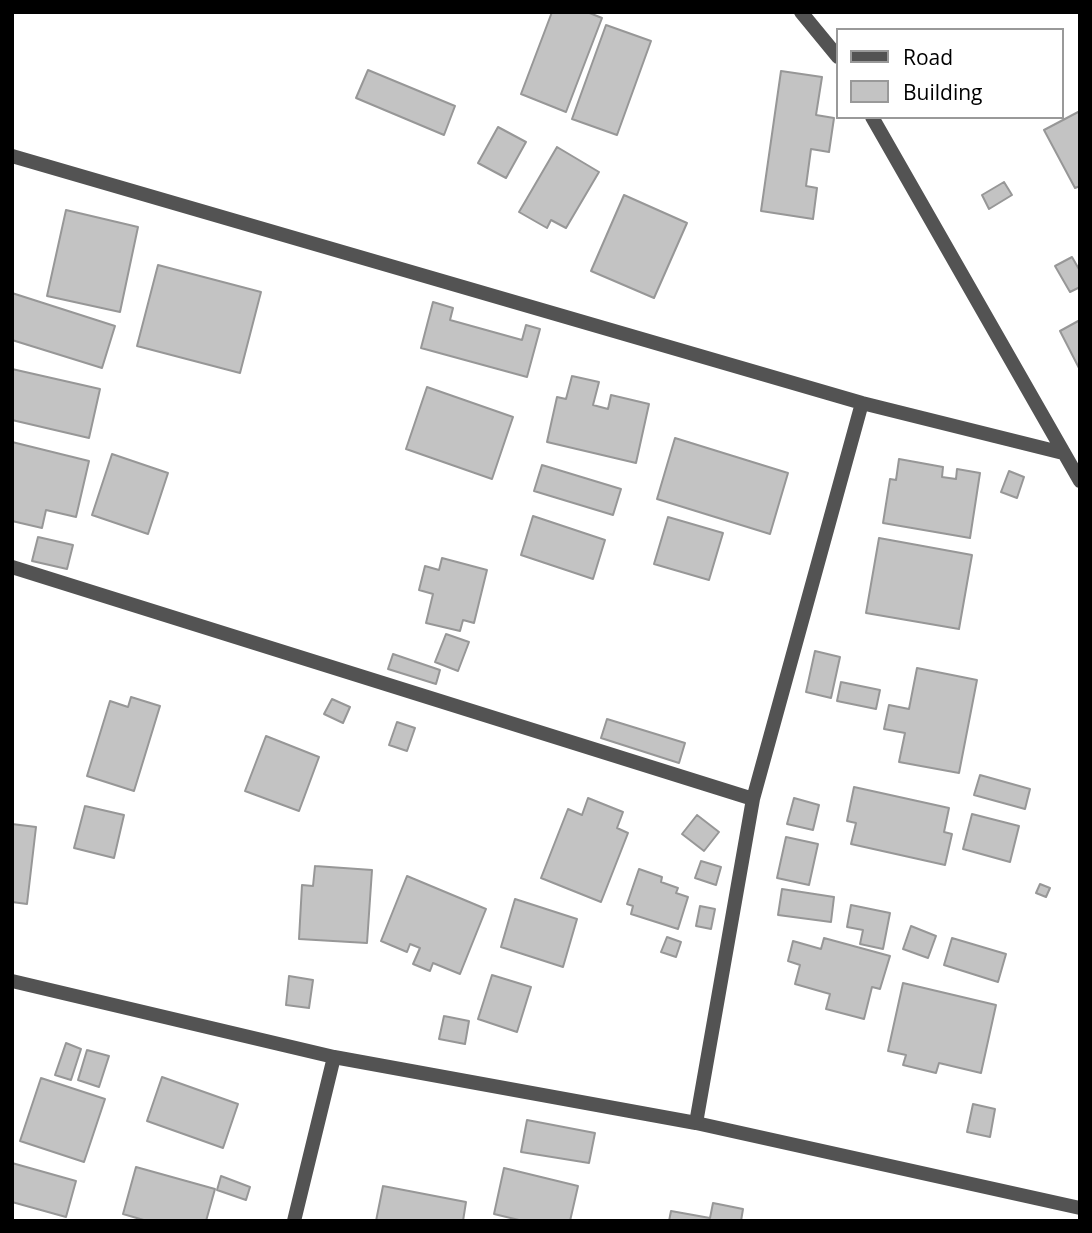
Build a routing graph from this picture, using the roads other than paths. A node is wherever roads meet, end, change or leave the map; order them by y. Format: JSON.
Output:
{"nodes":[{"id":1,"x":801,"y":12,"type":"edge"},
{"id":2,"x":836,"y":55,"type":"edge"},
{"id":3,"x":873,"y":119,"type":"edge"},
{"id":4,"x":12,"y":156,"type":"edge"},
{"id":5,"x":862,"y":403,"type":"junction"},
{"id":6,"x":1063,"y":453,"type":"junction"},
{"id":7,"x":1080,"y":481,"type":"edge"},
{"id":8,"x":12,"y":567,"type":"edge"},
{"id":9,"x":753,"y":799,"type":"junction"},
{"id":10,"x":12,"y":981,"type":"edge"},
{"id":11,"x":334,"y":1057,"type":"junction"},
{"id":12,"x":696,"y":1123,"type":"junction"},
{"id":13,"x":1080,"y":1208,"type":"edge"},
{"id":14,"x":295,"y":1221,"type":"edge"}],
"edges":[{"from":1,"to":2,"type":"street"},
{"from":3,"to":6,"type":"street"},
{"from":4,"to":5,"type":"street"},
{"from":5,"to":6,"type":"street"},
{"from":5,"to":9,"type":"street"},
{"from":6,"to":7,"type":"street"},
{"from":8,"to":9,"type":"street"},
{"from":9,"to":12,"type":"street"},
{"from":10,"to":11,"type":"street"},
{"from":11,"to":12,"type":"street"},
{"from":11,"to":14,"type":"street"},
{"from":12,"to":13,"type":"street"}]}
